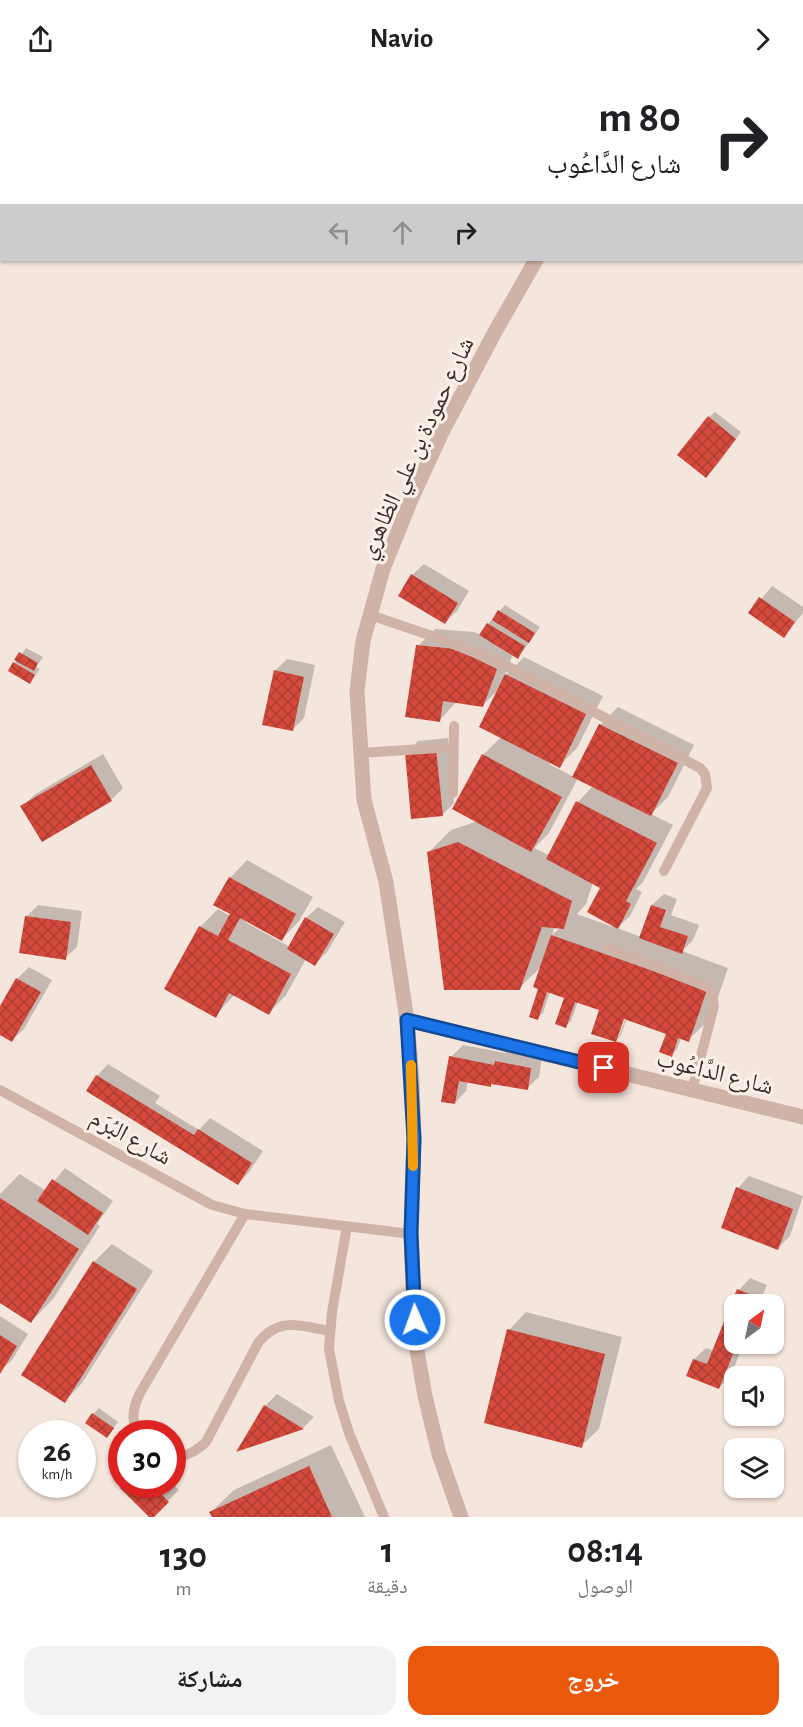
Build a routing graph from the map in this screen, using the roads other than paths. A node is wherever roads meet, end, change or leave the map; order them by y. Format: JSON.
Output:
{"nodes":[{"id":1,"x":535,"y":261,"type":"edge"},
{"id":2,"x":370,"y":615,"type":"junction"},
{"id":3,"x":454,"y":726,"type":"dead end"},
{"id":4,"x":454,"y":747,"type":"junction"},
{"id":5,"x":360,"y":753,"type":"junction"},
{"id":6,"x":453,"y":793,"type":"dead end"},
{"id":7,"x":664,"y":872,"type":"dead end"},
{"id":8,"x":609,"y":948,"type":"dead end"},
{"id":9,"x":407,"y":1020,"type":"junction"},
{"id":10,"x":0,"y":1090,"type":"edge"},
{"id":11,"x":692,"y":1090,"type":"junction"},
{"id":12,"x":803,"y":1117,"type":"edge"},
{"id":13,"x":245,"y":1214,"type":"junction"},
{"id":14,"x":347,"y":1226,"type":"junction"},
{"id":15,"x":411,"y":1233,"type":"junction"},
{"id":16,"x":330,"y":1331,"type":"junction"},
{"id":17,"x":134,"y":1420,"type":"edge"},
{"id":18,"x":186,"y":1455,"type":"edge"},
{"id":19,"x":384,"y":1517,"type":"edge"},
{"id":20,"x":461,"y":1517,"type":"edge"}],
"edges":[{"from":1,"to":2,"type":"street","name":"شارع حمودة بن علي الظاهري"},
{"from":2,"to":5,"type":"street","name":"شارع حمودة بن علي الظاهري"},
{"from":2,"to":7,"type":"lane"},
{"from":3,"to":4,"type":"lane"},
{"from":4,"to":5,"type":"lane"},
{"from":4,"to":6,"type":"lane"},
{"from":5,"to":9,"type":"street","name":"شارع حمودة بن علي الظاهري"},
{"from":8,"to":11,"type":"lane"},
{"from":9,"to":11,"type":"street","name":"شارع الدَّاعُوب"},
{"from":9,"to":15,"type":"street","name":"شارع حمودة بن علي الظاهري"},
{"from":10,"to":13,"type":"lane","name":"شارع البُرَم"},
{"from":11,"to":12,"type":"street","name":"شارع الدَّاعُوب"},
{"from":13,"to":14,"type":"lane","name":"شارع البُرَم"},
{"from":13,"to":17,"type":"lane"},
{"from":14,"to":15,"type":"lane","name":"شارع البُرَم"},
{"from":14,"to":16,"type":"lane"},
{"from":15,"to":20,"type":"street","name":"شارع حمودة بن علي الظاهري"},
{"from":16,"to":18,"type":"lane"},
{"from":16,"to":19,"type":"lane"}]}
